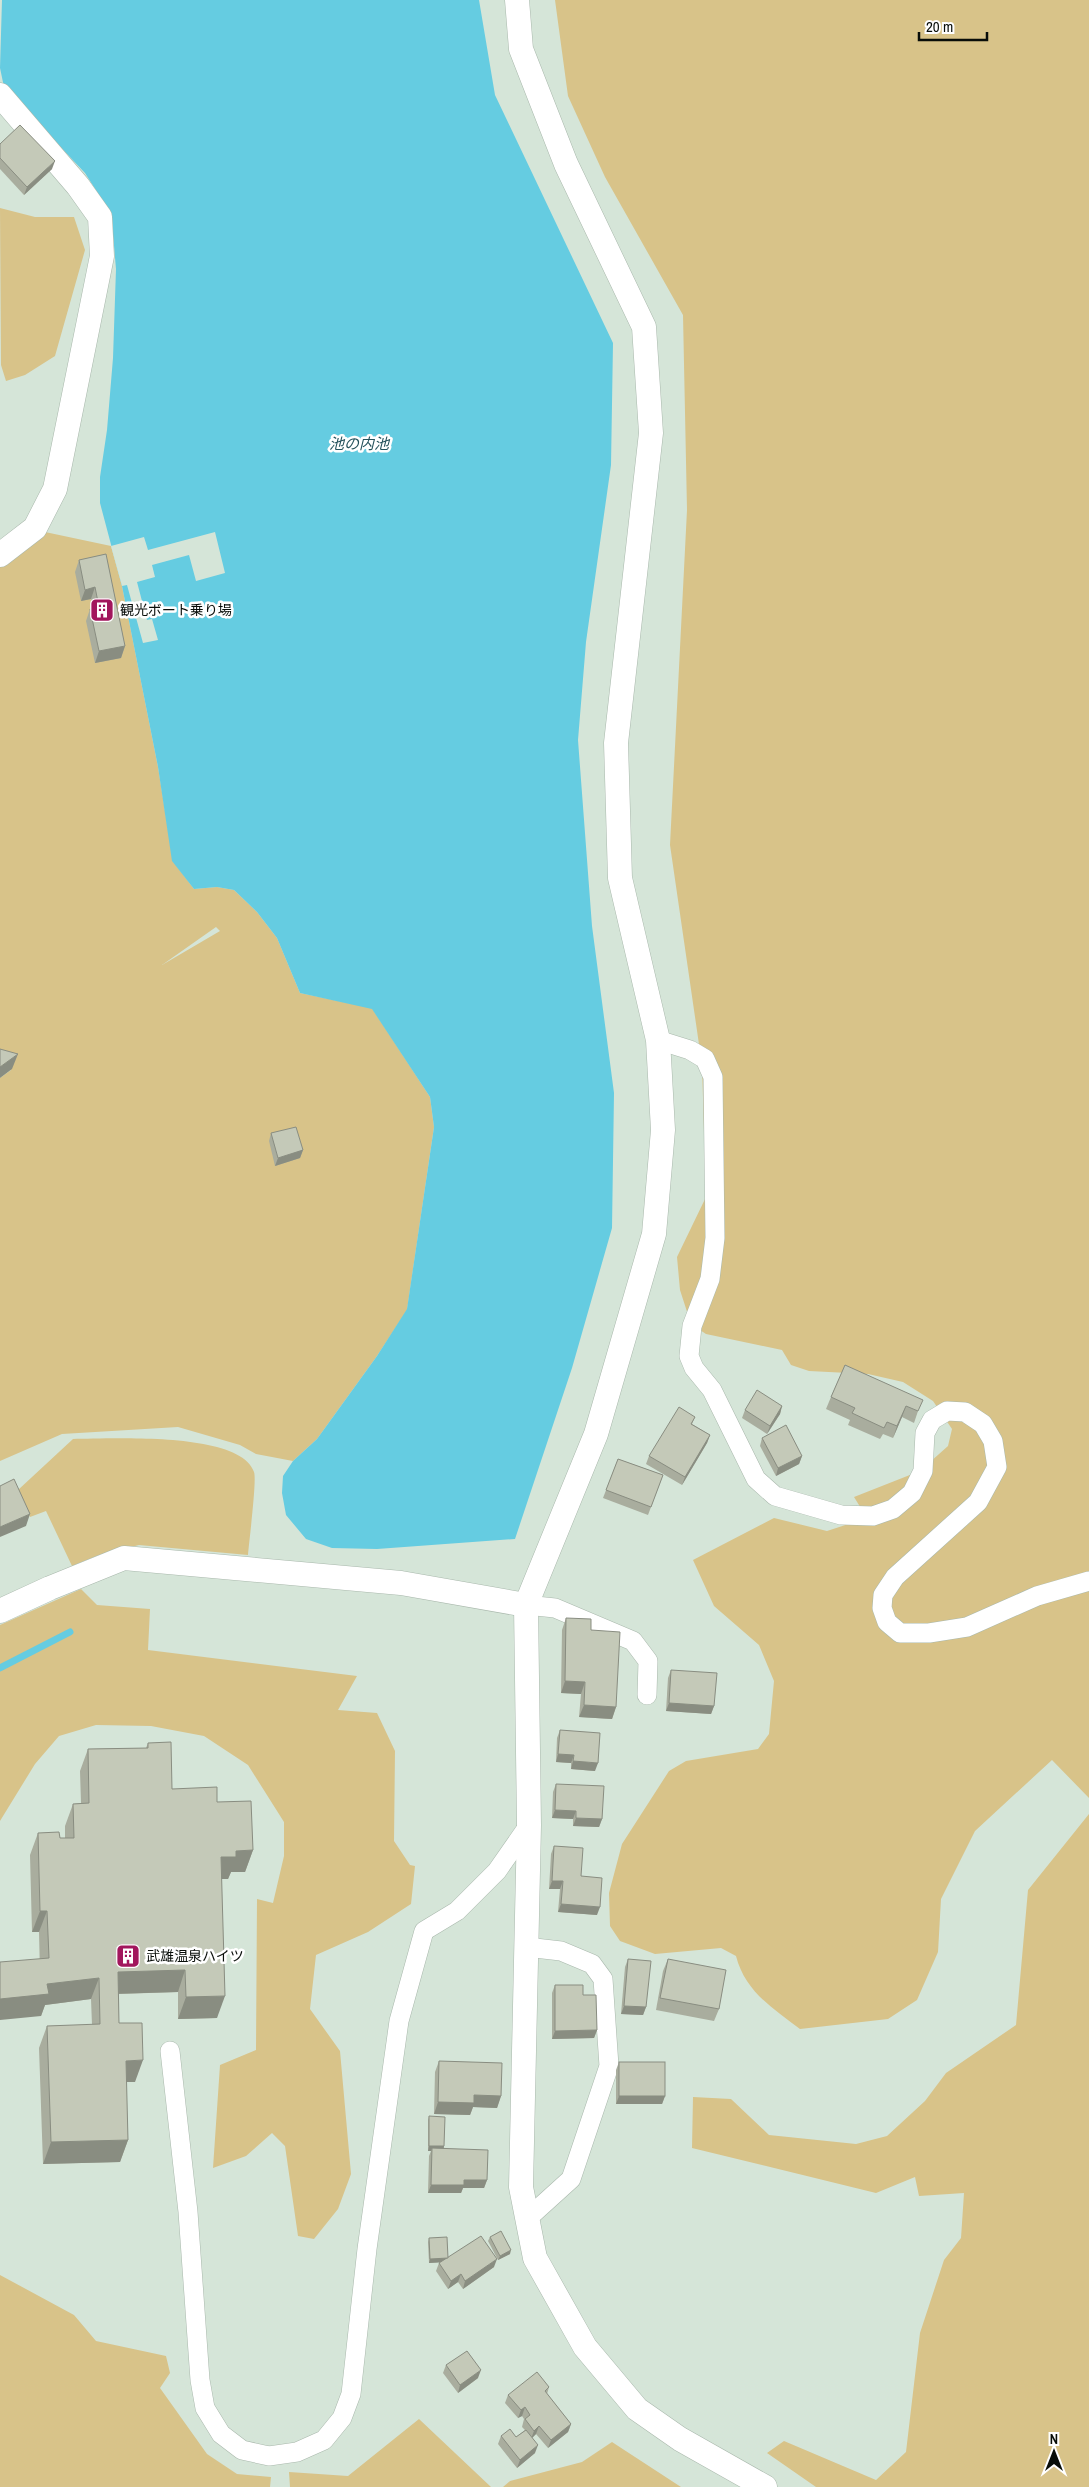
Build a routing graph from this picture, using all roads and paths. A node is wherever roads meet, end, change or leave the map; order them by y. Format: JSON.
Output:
{"nodes":[{"id":1,"x":517,"y":0,"type":"edge"},
{"id":2,"x":0,"y":95,"type":"edge"},
{"id":3,"x":0,"y":555,"type":"edge"},
{"id":4,"x":658,"y":1040,"type":"junction"},
{"id":5,"x":1089,"y":1581,"type":"edge"},
{"id":6,"x":526,"y":1605,"type":"junction"},
{"id":7,"x":0,"y":1611,"type":"edge"},
{"id":8,"x":647,"y":1695,"type":"dead end"},
{"id":9,"x":529,"y":1824,"type":"junction"},
{"id":10,"x":526,"y":1947,"type":"junction"},
{"id":11,"x":170,"y":2051,"type":"dead end"},
{"id":12,"x":528,"y":2218,"type":"junction"},
{"id":13,"x":765,"y":2487,"type":"edge"}],
"edges":[{"from":1,"to":4,"type":"street"},
{"from":2,"to":3,"type":"street"},
{"from":4,"to":5,"type":"street"},
{"from":4,"to":6,"type":"street"},
{"from":6,"to":7,"type":"street"},
{"from":6,"to":8,"type":"street"},
{"from":6,"to":9,"type":"street"},
{"from":9,"to":10,"type":"street"},
{"from":9,"to":11,"type":"street"},
{"from":10,"to":12,"type":"street"},
{"from":10,"to":12,"type":"street"},
{"from":12,"to":13,"type":"street"}]}
